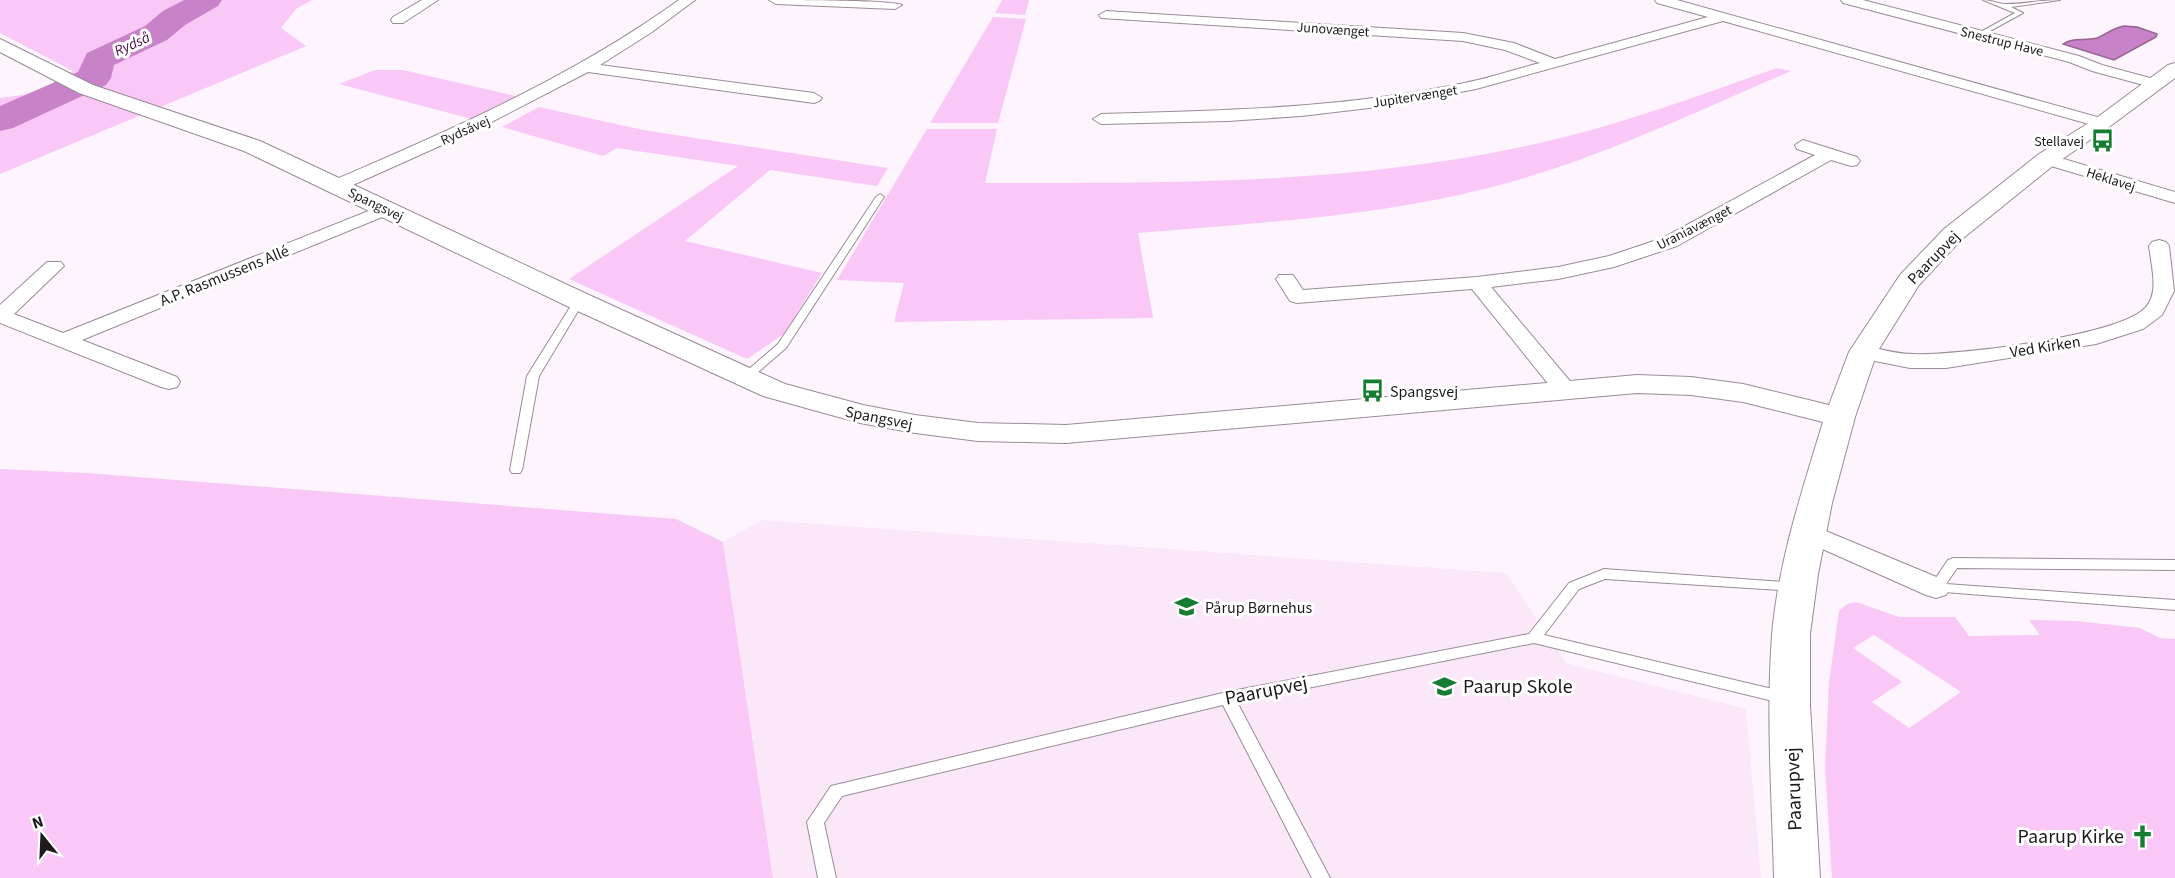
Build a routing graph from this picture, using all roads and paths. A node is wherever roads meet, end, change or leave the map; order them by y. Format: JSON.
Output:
{"nodes":[{"id":1,"x":431,"y":0,"type":"edge"},
{"id":2,"x":688,"y":0,"type":"edge"},
{"id":3,"x":776,"y":0,"type":"edge"},
{"id":4,"x":1662,"y":0,"type":"edge"},
{"id":5,"x":1848,"y":0,"type":"edge"},
{"id":6,"x":1986,"y":0,"type":"edge"},
{"id":7,"x":2057,"y":0,"type":"edge"},
{"id":8,"x":895,"y":5,"type":"dead end"},
{"id":9,"x":2004,"y":7,"type":"junction"},
{"id":10,"x":1106,"y":15,"type":"dead end"},
{"id":11,"x":1720,"y":18,"type":"junction"},
{"id":12,"x":398,"y":20,"type":"dead end"},
{"id":13,"x":1979,"y":35,"type":"junction"},
{"id":14,"x":0,"y":45,"type":"edge"},
{"id":15,"x":1556,"y":64,"type":"junction"},
{"id":16,"x":589,"y":68,"type":"junction"},
{"id":17,"x":2165,"y":77,"type":"edge"},
{"id":18,"x":814,"y":98,"type":"dead end"},
{"id":19,"x":1101,"y":120,"type":"dead end"},
{"id":20,"x":2102,"y":123,"type":"junction"},
{"id":21,"x":1803,"y":145,"type":"dead end"},
{"id":22,"x":1829,"y":154,"type":"junction"},
{"id":23,"x":2047,"y":159,"type":"junction"},
{"id":24,"x":1851,"y":161,"type":"dead end"},
{"id":25,"x":338,"y":185,"type":"junction"},
{"id":26,"x":880,"y":197,"type":"dead end"},
{"id":27,"x":2175,"y":198,"type":"edge"},
{"id":28,"x":386,"y":208,"type":"junction"},
{"id":29,"x":2158,"y":246,"type":"dead end"},
{"id":30,"x":54,"y":266,"type":"dead end"},
{"id":31,"x":1286,"y":279,"type":"dead end"},
{"id":32,"x":1477,"y":283,"type":"junction"},
{"id":33,"x":579,"y":301,"type":"junction"},
{"id":34,"x":62,"y":340,"type":"junction"},
{"id":35,"x":1863,"y":352,"type":"junction"},
{"id":36,"x":746,"y":378,"type":"junction"},
{"id":37,"x":169,"y":382,"type":"dead end"},
{"id":38,"x":1566,"y":391,"type":"junction"},
{"id":39,"x":1840,"y":417,"type":"junction"},
{"id":40,"x":516,"y":470,"type":"dead end"},
{"id":41,"x":1809,"y":532,"type":"junction"},
{"id":42,"x":2175,"y":565,"type":"edge"},
{"id":43,"x":1798,"y":586,"type":"junction"},
{"id":44,"x":1936,"y":588,"type":"junction"},
{"id":45,"x":2175,"y":605,"type":"edge"},
{"id":46,"x":1534,"y":638,"type":"junction"},
{"id":47,"x":1227,"y":698,"type":"junction"},
{"id":48,"x":1790,"y":699,"type":"junction"},
{"id":49,"x":826,"y":878,"type":"edge"},
{"id":50,"x":1321,"y":878,"type":"edge"},
{"id":51,"x":1797,"y":878,"type":"edge"}],
"edges":[{"from":1,"to":12,"type":"street"},
{"from":2,"to":16,"type":"street","name":"Rydsåvej"},
{"from":3,"to":8,"type":"street"},
{"from":4,"to":11,"type":"street"},
{"from":5,"to":13,"type":"street","name":"Snestrup Have"},
{"from":6,"to":9,"type":"lane"},
{"from":7,"to":9,"type":"lane"},
{"from":9,"to":13,"type":"lane"},
{"from":10,"to":15,"type":"street","name":"Junovænget"},
{"from":11,"to":15,"type":"street","name":"Jupitervænget"},
{"from":11,"to":20,"type":"street"},
{"from":13,"to":17,"type":"street","name":"Snestrup Have"},
{"from":14,"to":25,"type":"street","name":"Spangsvej"},
{"from":15,"to":19,"type":"street","name":"Jupitervænget"},
{"from":16,"to":18,"type":"street"},
{"from":16,"to":25,"type":"street","name":"Rydsåvej"},
{"from":17,"to":20,"type":"street","name":"Paarupvej"},
{"from":20,"to":23,"type":"street","name":"Paarupvej"},
{"from":21,"to":22,"type":"street"},
{"from":22,"to":24,"type":"street"},
{"from":22,"to":32,"type":"street","name":"Uraniavænget"},
{"from":23,"to":27,"type":"street","name":"Heklavej"},
{"from":23,"to":35,"type":"street","name":"Paarupvej"},
{"from":25,"to":28,"type":"street","name":"Spangsvej"},
{"from":26,"to":36,"type":"lane"},
{"from":28,"to":33,"type":"street","name":"Spangsvej"},
{"from":28,"to":34,"type":"street","name":"A.P. Rasmussens Allé"},
{"from":29,"to":35,"type":"street","name":"Ved Kirken"},
{"from":30,"to":34,"type":"street"},
{"from":31,"to":32,"type":"street","name":"Uraniavænget"},
{"from":32,"to":38,"type":"street"},
{"from":33,"to":36,"type":"street","name":"Spangsvej"},
{"from":33,"to":40,"type":"lane"},
{"from":34,"to":37,"type":"street"},
{"from":35,"to":39,"type":"street","name":"Paarupvej"},
{"from":36,"to":38,"type":"street","name":"Spangsvej"},
{"from":38,"to":39,"type":"street","name":"Spangsvej"},
{"from":39,"to":41,"type":"street","name":"Paarupvej"},
{"from":41,"to":43,"type":"street","name":"Paarupvej"},
{"from":41,"to":44,"type":"street"},
{"from":42,"to":44,"type":"lane"},
{"from":43,"to":46,"type":"lane"},
{"from":43,"to":48,"type":"street","name":"Paarupvej"},
{"from":44,"to":45,"type":"lane"},
{"from":46,"to":47,"type":"lane","name":"Paarupvej"},
{"from":46,"to":48,"type":"lane","name":"Paarupvej"},
{"from":47,"to":49,"type":"lane","name":"Paarupvej"},
{"from":47,"to":50,"type":"lane"},
{"from":48,"to":51,"type":"street","name":"Paarupvej"}]}
